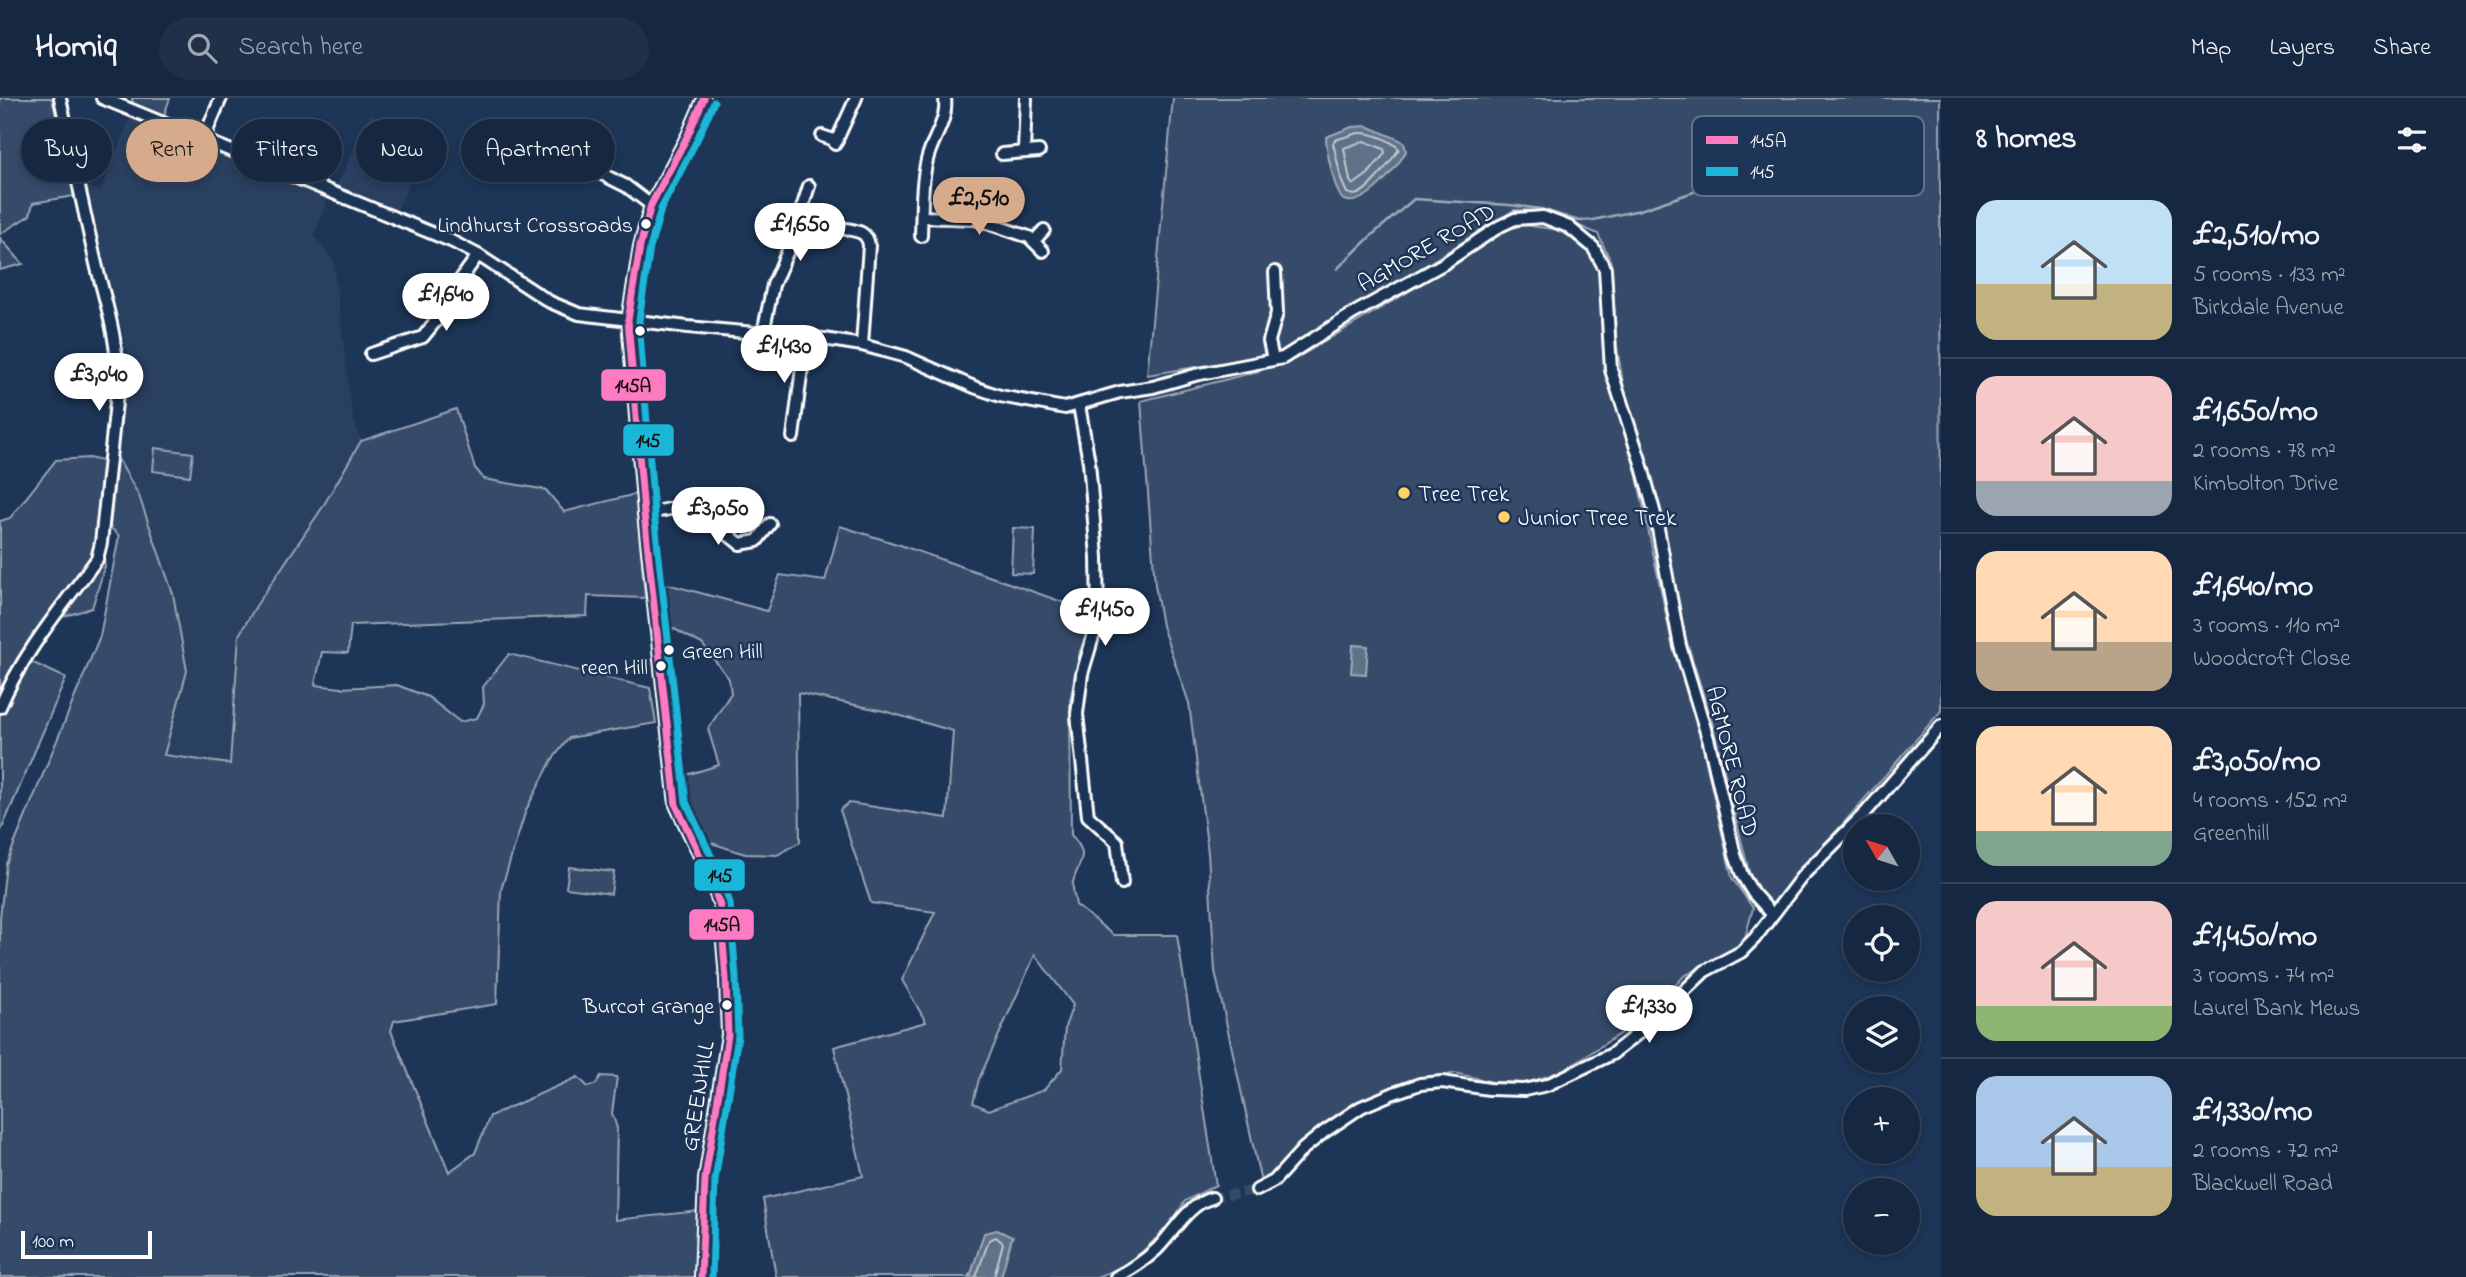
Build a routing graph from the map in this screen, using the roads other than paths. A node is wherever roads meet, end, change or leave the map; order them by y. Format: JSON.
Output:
{"nodes":[{"id":1,"x":60,"y":98,"type":"edge"},
{"id":2,"x":102,"y":98,"type":"edge"},
{"id":3,"x":221,"y":98,"type":"edge"},
{"id":4,"x":704,"y":98,"type":"edge"},
{"id":5,"x":856,"y":98,"type":"edge"},
{"id":6,"x":945,"y":98,"type":"edge"},
{"id":7,"x":1026,"y":98,"type":"edge"},
{"id":8,"x":152,"y":119,"type":"edge"},
{"id":9,"x":212,"y":119,"type":"edge"},
{"id":10,"x":822,"y":136,"type":"dead end"},
{"id":11,"x":218,"y":146,"type":"edge"},
{"id":12,"x":1039,"y":151,"type":"dead end"},
{"id":13,"x":1024,"y":152,"type":"junction"},
{"id":14,"x":1002,"y":154,"type":"dead end"},
{"id":15,"x":615,"y":180,"type":"edge"},
{"id":16,"x":809,"y":186,"type":"dead end"},
{"id":17,"x":651,"y":205,"type":"junction"},
{"id":18,"x":922,"y":218,"type":"junction"},
{"id":19,"x":846,"y":229,"type":"dead end"},
{"id":20,"x":1044,"y":230,"type":"dead end"},
{"id":21,"x":921,"y":236,"type":"dead end"},
{"id":22,"x":1034,"y":241,"type":"junction"},
{"id":23,"x":1043,"y":251,"type":"dead end"},
{"id":24,"x":478,"y":255,"type":"junction"},
{"id":25,"x":1276,"y":272,"type":"dead end"},
{"id":26,"x":628,"y":320,"type":"junction"},
{"id":27,"x":763,"y":333,"type":"junction"},
{"id":28,"x":806,"y":337,"type":"junction"},
{"id":29,"x":862,"y":345,"type":"junction"},
{"id":30,"x":371,"y":354,"type":"dead end"},
{"id":31,"x":1273,"y":360,"type":"junction"},
{"id":32,"x":1079,"y":405,"type":"junction"},
{"id":33,"x":793,"y":437,"type":"dead end"},
{"id":34,"x":644,"y":514,"type":"junction"},
{"id":35,"x":769,"y":524,"type":"dead end"},
{"id":36,"x":0,"y":707,"type":"edge"},
{"id":37,"x":1941,"y":726,"type":"edge"},
{"id":38,"x":1122,"y":883,"type":"dead end"},
{"id":39,"x":1772,"y":914,"type":"junction"},
{"id":40,"x":1257,"y":1189,"type":"tunnel mouth"},
{"id":41,"x":1212,"y":1198,"type":"tunnel mouth"},
{"id":42,"x":701,"y":1277,"type":"edge"},
{"id":43,"x":1116,"y":1277,"type":"edge"}],
"edges":[{"from":1,"to":36,"type":"street"},
{"from":2,"to":8,"type":"street","name":"AGMORE ROAD"},
{"from":3,"to":9,"type":"street"},
{"from":4,"to":17,"type":"street","name":"GREENHILL"},
{"from":5,"to":10,"type":"street"},
{"from":6,"to":18,"type":"street"},
{"from":7,"to":13,"type":"street"},
{"from":11,"to":24,"type":"street","name":"AGMORE ROAD"},
{"from":12,"to":13,"type":"street"},
{"from":13,"to":14,"type":"street"},
{"from":15,"to":17,"type":"street"},
{"from":16,"to":27,"type":"street"},
{"from":17,"to":26,"type":"street","name":"GREENHILL"},
{"from":18,"to":21,"type":"street"},
{"from":18,"to":22,"type":"street"},
{"from":19,"to":29,"type":"street"},
{"from":20,"to":22,"type":"street"},
{"from":22,"to":23,"type":"street"},
{"from":24,"to":26,"type":"street","name":"AGMORE ROAD"},
{"from":24,"to":30,"type":"street"},
{"from":25,"to":31,"type":"street"},
{"from":26,"to":27,"type":"street","name":"AGMORE ROAD"},
{"from":26,"to":34,"type":"street","name":"GREENHILL"},
{"from":27,"to":28,"type":"street","name":"AGMORE ROAD"},
{"from":28,"to":29,"type":"street","name":"AGMORE ROAD"},
{"from":28,"to":33,"type":"street"},
{"from":29,"to":32,"type":"street","name":"AGMORE ROAD"},
{"from":31,"to":32,"type":"street","name":"AGMORE ROAD"},
{"from":31,"to":39,"type":"street","name":"AGMORE ROAD"},
{"from":32,"to":38,"type":"street"},
{"from":34,"to":35,"type":"street"},
{"from":34,"to":42,"type":"street","name":"GREENHILL"},
{"from":37,"to":39,"type":"street"},
{"from":39,"to":40,"type":"street"},
{"from":41,"to":43,"type":"street"}]}
